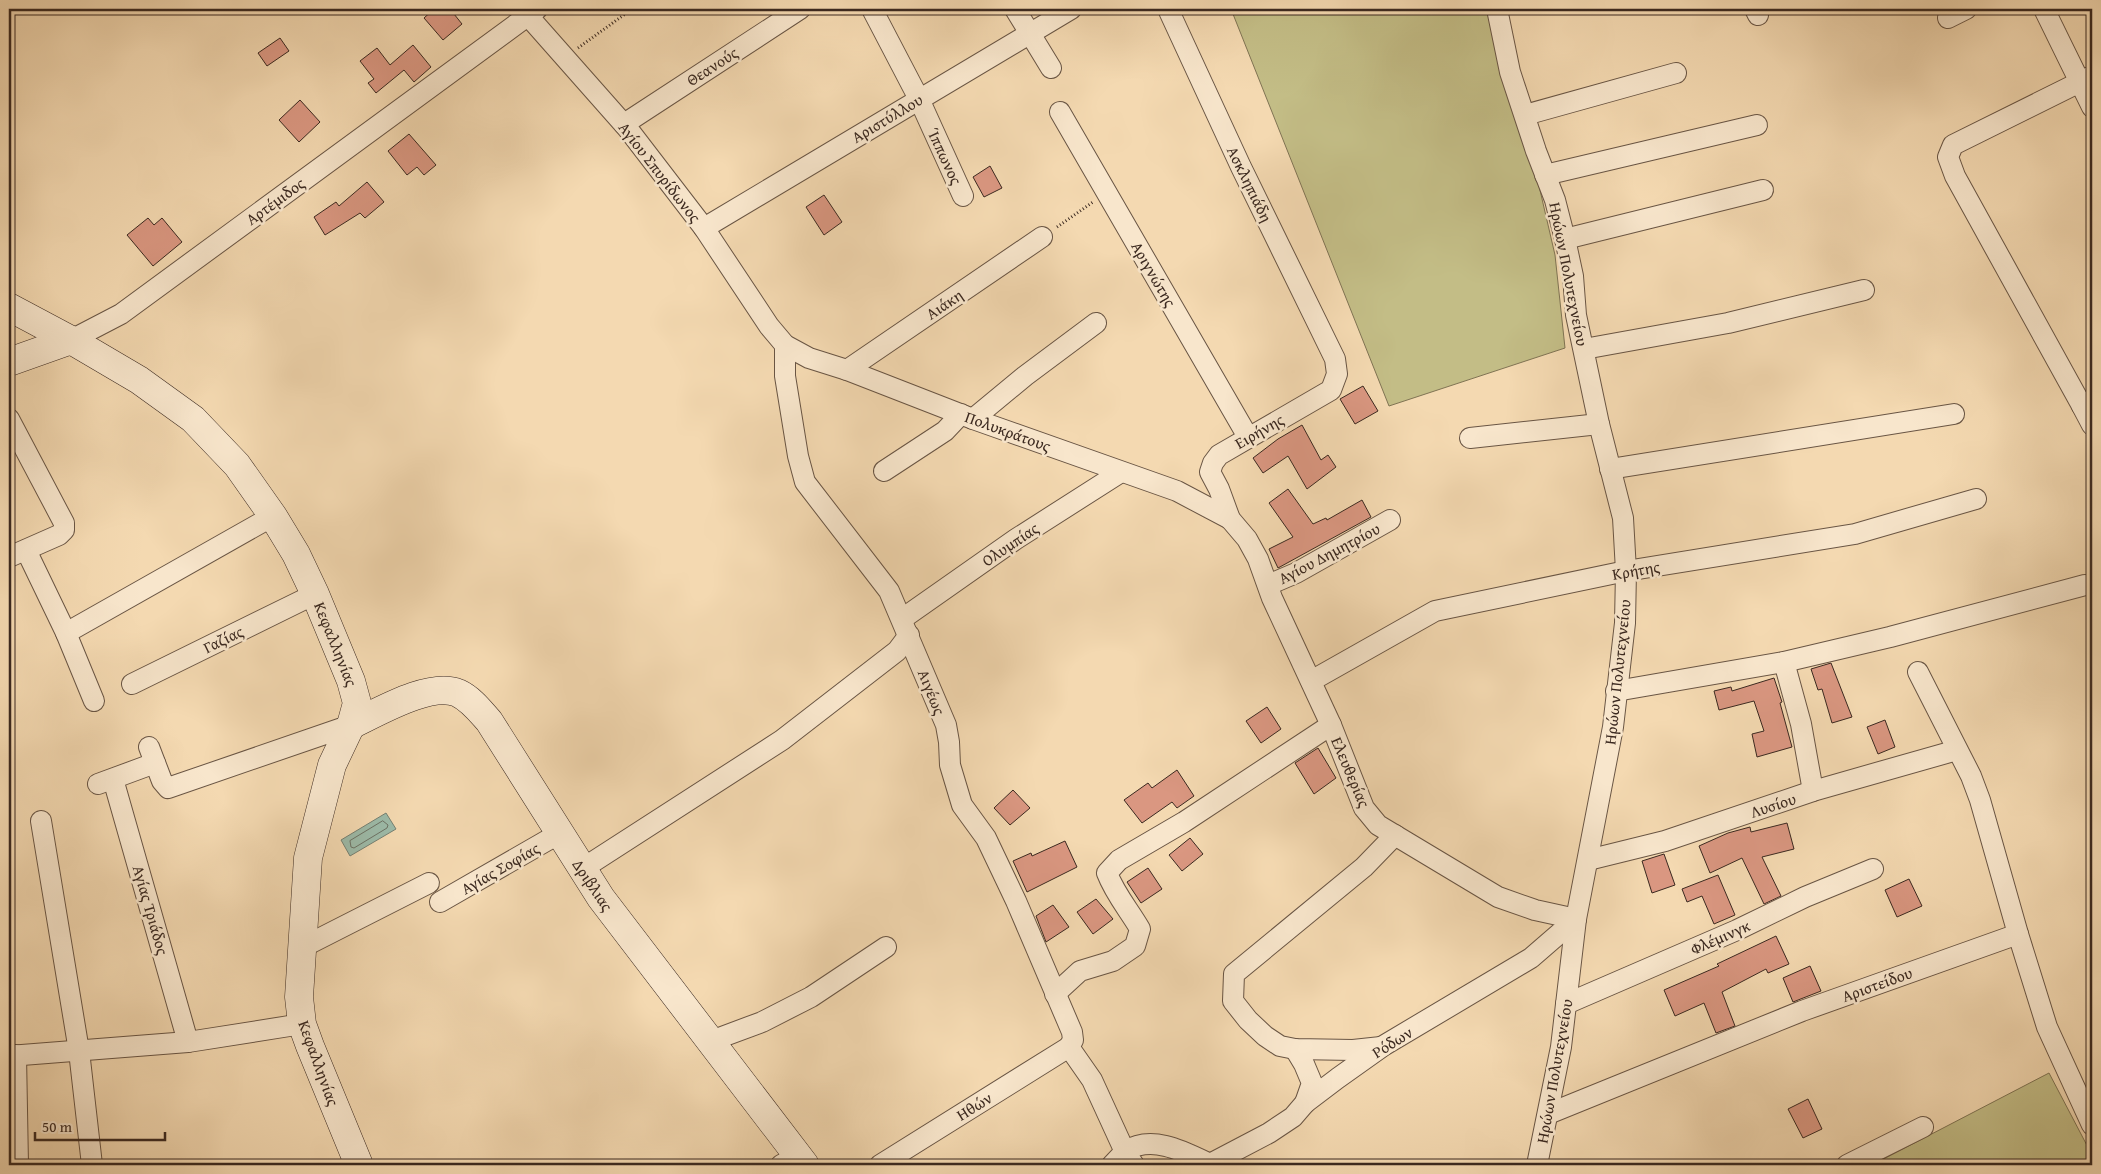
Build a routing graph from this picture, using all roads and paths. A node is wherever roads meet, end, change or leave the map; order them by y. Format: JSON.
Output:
{"nodes":[{"id":1,"x":632,"y":9,"type":"edge"},
{"id":2,"x":800,"y":9,"type":"edge"},
{"id":3,"x":872,"y":9,"type":"edge"},
{"id":4,"x":1015,"y":9,"type":"edge"},
{"id":5,"x":1070,"y":9,"type":"edge"},
{"id":6,"x":1168,"y":9,"type":"edge"},
{"id":7,"x":1497,"y":9,"type":"edge"},
{"id":8,"x":1966,"y":9,"type":"edge"},
{"id":9,"x":2044,"y":9,"type":"edge"},
{"id":10,"x":530,"y":12,"type":"edge"},
{"id":11,"x":1948,"y":18,"type":"dead end"},
{"id":12,"x":1029,"y":33,"type":"junction"},
{"id":13,"x":566,"y":58,"type":"junction"},
{"id":14,"x":1051,"y":68,"type":"dead end"},
{"id":15,"x":1676,"y":74,"type":"dead end"},
{"id":16,"x":2086,"y":79,"type":"edge"},
{"id":17,"x":919,"y":99,"type":"junction"},
{"id":18,"x":2092,"y":107,"type":"edge"},
{"id":19,"x":1060,"y":112,"type":"dead end"},
{"id":20,"x":1525,"y":115,"type":"junction"},
{"id":21,"x":624,"y":124,"type":"junction"},
{"id":22,"x":1757,"y":125,"type":"dead end"},
{"id":23,"x":1545,"y":175,"type":"junction"},
{"id":24,"x":1764,"y":190,"type":"dead end"},
{"id":25,"x":1107,"y":192,"type":"junction"},
{"id":26,"x":963,"y":196,"type":"dead end"},
{"id":27,"x":704,"y":228,"type":"junction"},
{"id":28,"x":1042,"y":237,"type":"joint"},
{"id":29,"x":1565,"y":239,"type":"junction"},
{"id":30,"x":1864,"y":290,"type":"dead end"},
{"id":31,"x":9,"y":307,"type":"edge"},
{"id":32,"x":1096,"y":323,"type":"dead end"},
{"id":33,"x":71,"y":340,"type":"junction"},
{"id":34,"x":785,"y":345,"type":"junction"},
{"id":35,"x":1584,"y":349,"type":"junction"},
{"id":36,"x":1335,"y":358,"type":"joint"},
{"id":37,"x":9,"y":362,"type":"edge"},
{"id":38,"x":847,"y":370,"type":"junction"},
{"id":39,"x":2087,"y":403,"type":"edge"},
{"id":40,"x":1954,"y":414,"type":"dead end"},
{"id":41,"x":967,"y":416,"type":"junction"},
{"id":42,"x":9,"y":420,"type":"edge"},
{"id":43,"x":1599,"y":424,"type":"junction"},
{"id":44,"x":2092,"y":425,"type":"edge"},
{"id":45,"x":1248,"y":437,"type":"junction"},
{"id":46,"x":1470,"y":438,"type":"dead end"},
{"id":47,"x":1610,"y":469,"type":"junction"},
{"id":48,"x":884,"y":472,"type":"dead end"},
{"id":49,"x":1121,"y":472,"type":"junction"},
{"id":50,"x":1976,"y":499,"type":"dead end"},
{"id":51,"x":273,"y":516,"type":"junction"},
{"id":52,"x":1230,"y":519,"type":"junction"},
{"id":53,"x":1390,"y":520,"type":"dead end"},
{"id":54,"x":18,"y":553,"type":"edge"},
{"id":55,"x":1626,"y":571,"type":"junction"},
{"id":56,"x":1268,"y":585,"type":"junction"},
{"id":57,"x":2085,"y":585,"type":"dead end"},
{"id":58,"x":315,"y":594,"type":"junction"},
{"id":59,"x":905,"y":627,"type":"junction"},
{"id":60,"x":66,"y":633,"type":"junction"},
{"id":61,"x":1784,"y":662,"type":"junction"},
{"id":62,"x":1918,"y":672,"type":"dead end"},
{"id":63,"x":1311,"y":681,"type":"junction"},
{"id":64,"x":132,"y":684,"type":"dead end"},
{"id":65,"x":1616,"y":691,"type":"junction"},
{"id":66,"x":94,"y":701,"type":"dead end"},
{"id":67,"x":351,"y":725,"type":"junction"},
{"id":68,"x":1331,"y":725,"type":"junction"},
{"id":69,"x":1958,"y":750,"type":"junction"},
{"id":70,"x":1813,"y":791,"type":"junction"},
{"id":71,"x":41,"y":821,"type":"dead end"},
{"id":72,"x":560,"y":833,"type":"junction"},
{"id":73,"x":1395,"y":835,"type":"junction"},
{"id":74,"x":1588,"y":860,"type":"junction"},
{"id":75,"x":1873,"y":868,"type":"dead end"},
{"id":76,"x":582,"y":869,"type":"junction"},
{"id":77,"x":429,"y":883,"type":"dead end"},
{"id":78,"x":440,"y":902,"type":"dead end"},
{"id":79,"x":1576,"y":919,"type":"junction"},
{"id":80,"x":2018,"y":934,"type":"junction"},
{"id":81,"x":886,"y":947,"type":"dead end"},
{"id":82,"x":301,"y":948,"type":"junction"},
{"id":83,"x":1055,"y":994,"type":"junction"},
{"id":84,"x":1566,"y":1004,"type":"junction"},
{"id":85,"x":302,"y":1024,"type":"junction"},
{"id":86,"x":711,"y":1041,"type":"junction"},
{"id":87,"x":188,"y":1042,"type":"junction"},
{"id":88,"x":1383,"y":1046,"type":"junction"},
{"id":89,"x":1069,"y":1047,"type":"junction"},
{"id":90,"x":1295,"y":1049,"type":"junction"},
{"id":91,"x":79,"y":1051,"type":"junction"},
{"id":92,"x":13,"y":1056,"type":"edge"},
{"id":93,"x":1306,"y":1103,"type":"junction"},
{"id":94,"x":1548,"y":1114,"type":"junction"},
{"id":95,"x":2092,"y":1125,"type":"edge"},
{"id":96,"x":1923,"y":1127,"type":"dead end"},
{"id":97,"x":1124,"y":1161,"type":"edge"},
{"id":98,"x":794,"y":1162,"type":"edge"},
{"id":99,"x":18,"y":1165,"type":"edge"},
{"id":100,"x":92,"y":1165,"type":"edge"},
{"id":101,"x":359,"y":1165,"type":"edge"},
{"id":102,"x":880,"y":1165,"type":"edge"},
{"id":103,"x":1209,"y":1165,"type":"edge"},
{"id":104,"x":1537,"y":1165,"type":"edge"},
{"id":105,"x":1847,"y":1165,"type":"edge"}],
"edges":[{"from":1,"to":13,"type":"path"},
{"from":2,"to":21,"type":"street","name":"Θεανούς"},
{"from":3,"to":17,"type":"street","name":"Ίππωνος"},
{"from":4,"to":12,"type":"street"},
{"from":5,"to":12,"type":"street","name":"Αριστύλλου"},
{"from":6,"to":36,"type":"street","name":"Ασκληπιάδη"},
{"from":7,"to":20,"type":"street","name":"Ηρώων Πολυτεχνείου"},
{"from":8,"to":11,"type":"street"},
{"from":9,"to":16,"type":"street"},
{"from":10,"to":13,"type":"street","name":"Αγίου Σπυρίδωνος"},
{"from":10,"to":33,"type":"street","name":"Αρτέμιδος"},
{"from":12,"to":14,"type":"street"},
{"from":12,"to":17,"type":"street","name":"Αριστύλλου"},
{"from":13,"to":21,"type":"street","name":"Αγίου Σπυρίδωνος"},
{"from":15,"to":20,"type":"street"},
{"from":16,"to":18,"type":"street"},
{"from":16,"to":39,"type":"street"},
{"from":17,"to":26,"type":"street","name":"Ίππωνος"},
{"from":17,"to":27,"type":"street","name":"Αριστύλλου"},
{"from":19,"to":25,"type":"street","name":"Αριγνώτης"},
{"from":20,"to":23,"type":"street","name":"Ηρώων Πολυτεχνείου"},
{"from":21,"to":27,"type":"street","name":"Αγίου Σπυρίδωνος"},
{"from":22,"to":23,"type":"street"},
{"from":23,"to":29,"type":"street","name":"Ηρώων Πολυτεχνείου"},
{"from":24,"to":29,"type":"street"},
{"from":25,"to":28,"type":"path"},
{"from":25,"to":45,"type":"street","name":"Αριγνώτης"},
{"from":27,"to":34,"type":"street","name":"Αγίου Σπυρίδωνος"},
{"from":28,"to":38,"type":"street","name":"Αιάκη"},
{"from":29,"to":35,"type":"street","name":"Ηρώων Πολυτεχνείου"},
{"from":30,"to":35,"type":"street"},
{"from":31,"to":33,"type":"street","name":"Κεφαλληνίας"},
{"from":32,"to":41,"type":"street"},
{"from":33,"to":37,"type":"street","name":"Αρτέμιδος"},
{"from":33,"to":51,"type":"street","name":"Κεφαλληνίας"},
{"from":34,"to":38,"type":"street","name":"Πολυκράτους"},
{"from":34,"to":59,"type":"street","name":"Αιγέως"},
{"from":35,"to":43,"type":"street","name":"Ηρώων Πολυτεχνείου"},
{"from":36,"to":45,"type":"street","name":"Ειρήνης"},
{"from":38,"to":41,"type":"street","name":"Πολυκράτους"},
{"from":39,"to":44,"type":"street"},
{"from":40,"to":47,"type":"street"},
{"from":41,"to":48,"type":"street"},
{"from":41,"to":49,"type":"street","name":"Πολυκράτους"},
{"from":42,"to":54,"type":"street"},
{"from":43,"to":46,"type":"street"},
{"from":43,"to":47,"type":"street","name":"Ηρώων Πολυτεχνείου"},
{"from":45,"to":52,"type":"street","name":"Ειρήνης"},
{"from":47,"to":55,"type":"street","name":"Ηρώων Πολυτεχνείου"},
{"from":49,"to":52,"type":"street","name":"Πολυκράτους"},
{"from":49,"to":59,"type":"street","name":"Ολυμπίας"},
{"from":50,"to":55,"type":"street","name":"Κρήτης"},
{"from":51,"to":58,"type":"street","name":"Κεφαλληνίας"},
{"from":51,"to":60,"type":"street"},
{"from":52,"to":56,"type":"street","name":"Ελευθερίας"},
{"from":53,"to":56,"type":"street","name":"Αγίου Δημητρίου"},
{"from":54,"to":60,"type":"street"},
{"from":55,"to":63,"type":"street","name":"Κρήτης"},
{"from":55,"to":65,"type":"street","name":"Ηρώων Πολυτεχνείου"},
{"from":56,"to":63,"type":"street","name":"Ελευθερίας"},
{"from":57,"to":61,"type":"street"},
{"from":58,"to":64,"type":"street","name":"Γαζίας"},
{"from":58,"to":67,"type":"street","name":"Κεφαλληνίας"},
{"from":59,"to":76,"type":"street","name":"Ολυμπίας"},
{"from":59,"to":83,"type":"street","name":"Αιγέως"},
{"from":60,"to":66,"type":"street"},
{"from":61,"to":65,"type":"street"},
{"from":61,"to":70,"type":"street"},
{"from":62,"to":69,"type":"street"},
{"from":63,"to":68,"type":"street","name":"Ελευθερίας"},
{"from":65,"to":74,"type":"street","name":"Ηρώων Πολυτεχνείου"},
{"from":67,"to":72,"type":"street","name":"Δριβλιας"},
{"from":67,"to":82,"type":"street","name":"Κεφαλληνίας"},
{"from":67,"to":87,"type":"street","name":"Αγίας Τριάδος"},
{"from":68,"to":73,"type":"street","name":"Ελευθερίας"},
{"from":68,"to":83,"type":"street"},
{"from":69,"to":70,"type":"street","name":"Λυσίου"},
{"from":69,"to":80,"type":"street"},
{"from":70,"to":74,"type":"street","name":"Λυσίου"},
{"from":71,"to":91,"type":"street"},
{"from":72,"to":76,"type":"street","name":"Δριβλιας"},
{"from":72,"to":78,"type":"street","name":"Αγίας Σοφίας"},
{"from":73,"to":79,"type":"street","name":"Ελευθερίας"},
{"from":73,"to":90,"type":"street"},
{"from":74,"to":79,"type":"street","name":"Ηρώων Πολυτεχνείου"},
{"from":75,"to":84,"type":"street","name":"Φλέμινγκ"},
{"from":76,"to":86,"type":"street","name":"Δριβλιας"},
{"from":77,"to":82,"type":"street"},
{"from":79,"to":84,"type":"street","name":"Ηρώων Πολυτεχνείου"},
{"from":79,"to":88,"type":"street","name":"Ρόδων"},
{"from":80,"to":94,"type":"street","name":"Αριστείδου"},
{"from":80,"to":95,"type":"street"},
{"from":81,"to":86,"type":"street"},
{"from":82,"to":85,"type":"street","name":"Κεφαλληνίας"},
{"from":83,"to":89,"type":"street","name":"Αιγέως"},
{"from":84,"to":94,"type":"street","name":"Ηρώων Πολυτεχνείου"},
{"from":85,"to":87,"type":"street"},
{"from":85,"to":101,"type":"street","name":"Κεφαλληνίας"},
{"from":86,"to":98,"type":"street","name":"Δριβλιας"},
{"from":87,"to":91,"type":"street"},
{"from":88,"to":90,"type":"street"},
{"from":88,"to":93,"type":"street","name":"Ρόδων"},
{"from":89,"to":97,"type":"street"},
{"from":89,"to":102,"type":"street","name":"Ηθών"},
{"from":90,"to":93,"type":"street"},
{"from":91,"to":92,"type":"street"},
{"from":91,"to":100,"type":"street"},
{"from":92,"to":99,"type":"street"},
{"from":93,"to":103,"type":"street","name":"Ρόδων"},
{"from":94,"to":104,"type":"street","name":"Ηρώων Πολυτεχνείου"},
{"from":96,"to":105,"type":"street"},
{"from":97,"to":103,"type":"street"}]}
